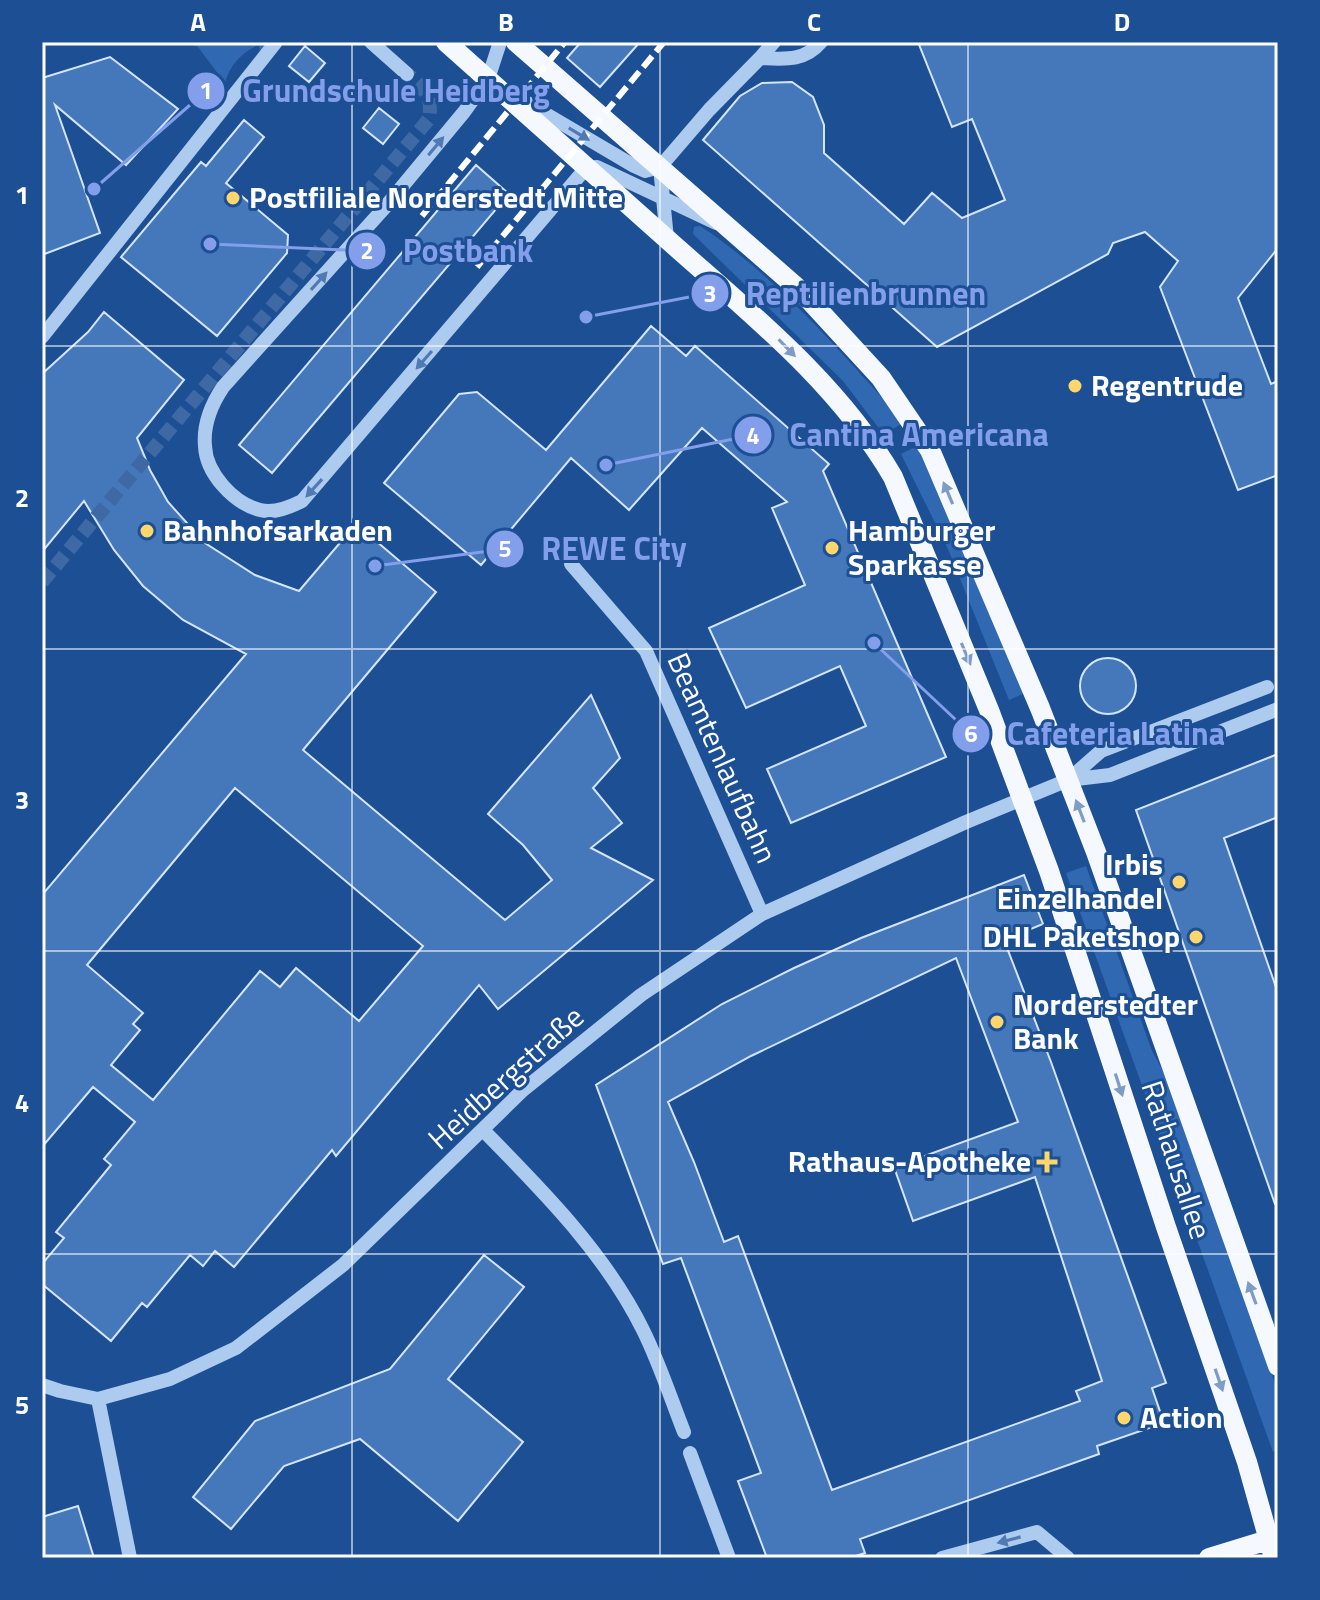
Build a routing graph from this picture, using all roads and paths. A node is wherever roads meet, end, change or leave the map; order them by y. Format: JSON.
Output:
{"nodes":[{"id":1,"x":276,"y":42,"type":"edge"},
{"id":2,"x":371,"y":42,"type":"edge"},
{"id":3,"x":446,"y":42,"type":"edge"},
{"id":4,"x":500,"y":42,"type":"edge"},
{"id":5,"x":516,"y":42,"type":"edge"},
{"id":6,"x":774,"y":42,"type":"edge"},
{"id":7,"x":821,"y":42,"type":"edge"},
{"id":8,"x":760,"y":58,"type":"junction"},
{"id":9,"x":407,"y":74,"type":"tunnel mouth"},
{"id":10,"x":488,"y":79,"type":"junction"},
{"id":11,"x":660,"y":167,"type":"junction"},
{"id":12,"x":586,"y":168,"type":"junction"},
{"id":13,"x":663,"y":199,"type":"junction"},
{"id":14,"x":731,"y":230,"type":"junction"},
{"id":15,"x":667,"y":239,"type":"junction"},
{"id":16,"x":42,"y":337,"type":"edge"},
{"id":17,"x":571,"y":564,"type":"dead end"},
{"id":18,"x":1267,"y":687,"type":"dead end"},
{"id":19,"x":1278,"y":709,"type":"edge"},
{"id":20,"x":1068,"y":780,"type":"junction"},
{"id":21,"x":1022,"y":799,"type":"junction"},
{"id":22,"x":762,"y":914,"type":"junction"},
{"id":23,"x":483,"y":1130,"type":"junction"},
{"id":24,"x":1278,"y":1366,"type":"edge"},
{"id":25,"x":42,"y":1385,"type":"edge"},
{"id":26,"x":98,"y":1399,"type":"junction"},
{"id":27,"x":684,"y":1432,"type":"dead end"},
{"id":28,"x":690,"y":1453,"type":"dead end"},
{"id":29,"x":1273,"y":1545,"type":"edge"},
{"id":30,"x":130,"y":1558,"type":"edge"},
{"id":31,"x":729,"y":1558,"type":"edge"},
{"id":32,"x":942,"y":1558,"type":"edge"},
{"id":33,"x":1068,"y":1558,"type":"edge"},
{"id":34,"x":1209,"y":1558,"type":"edge"}],
"edges":[{"from":1,"to":16,"type":"street"},
{"from":2,"to":9,"type":"street"},
{"from":3,"to":10,"type":"main road","name":"Rathausallee"},
{"from":4,"to":10,"type":"street"},
{"from":5,"to":11,"type":"main road","name":"Rathausallee"},
{"from":6,"to":8,"type":"street"},
{"from":7,"to":8,"type":"street"},
{"from":8,"to":11,"type":"street"},
{"from":10,"to":11,"type":"street","name":"Rathausallee","one_way":true},
{"from":10,"to":12,"type":"main road","name":"Rathausallee"},
{"from":12,"to":10,"type":"street","one_way":true},
{"from":11,"to":13,"type":"street"},
{"from":11,"to":14,"type":"main road","name":"Rathausallee"},
{"from":12,"to":13,"type":"street"},
{"from":12,"to":15,"type":"main road","name":"Rathausallee"},
{"from":13,"to":14,"type":"street"},
{"from":13,"to":15,"type":"street"},
{"from":20,"to":14,"type":"main road","name":"Rathausallee","one_way":true},
{"from":15,"to":21,"type":"main road","name":"Rathausallee","one_way":true},
{"from":17,"to":22,"type":"street","name":"Beamtenlaufbahn"},
{"from":18,"to":20,"type":"street"},
{"from":19,"to":20,"type":"street"},
{"from":20,"to":21,"type":"street"},
{"from":24,"to":20,"type":"main road","name":"Rathausallee","one_way":true},
{"from":21,"to":22,"type":"street","name":"Heidbergstraße"},
{"from":21,"to":29,"type":"main road","name":"Rathausallee","one_way":true},
{"from":22,"to":23,"type":"street","name":"Heidbergstraße"},
{"from":23,"to":26,"type":"street","name":"Heidbergstraße"},
{"from":23,"to":27,"type":"street"},
{"from":25,"to":26,"type":"street","name":"Heidbergstraße"},
{"from":26,"to":30,"type":"street"},
{"from":28,"to":31,"type":"street"},
{"from":29,"to":34,"type":"main road"},
{"from":33,"to":32,"type":"street","one_way":true}]}
